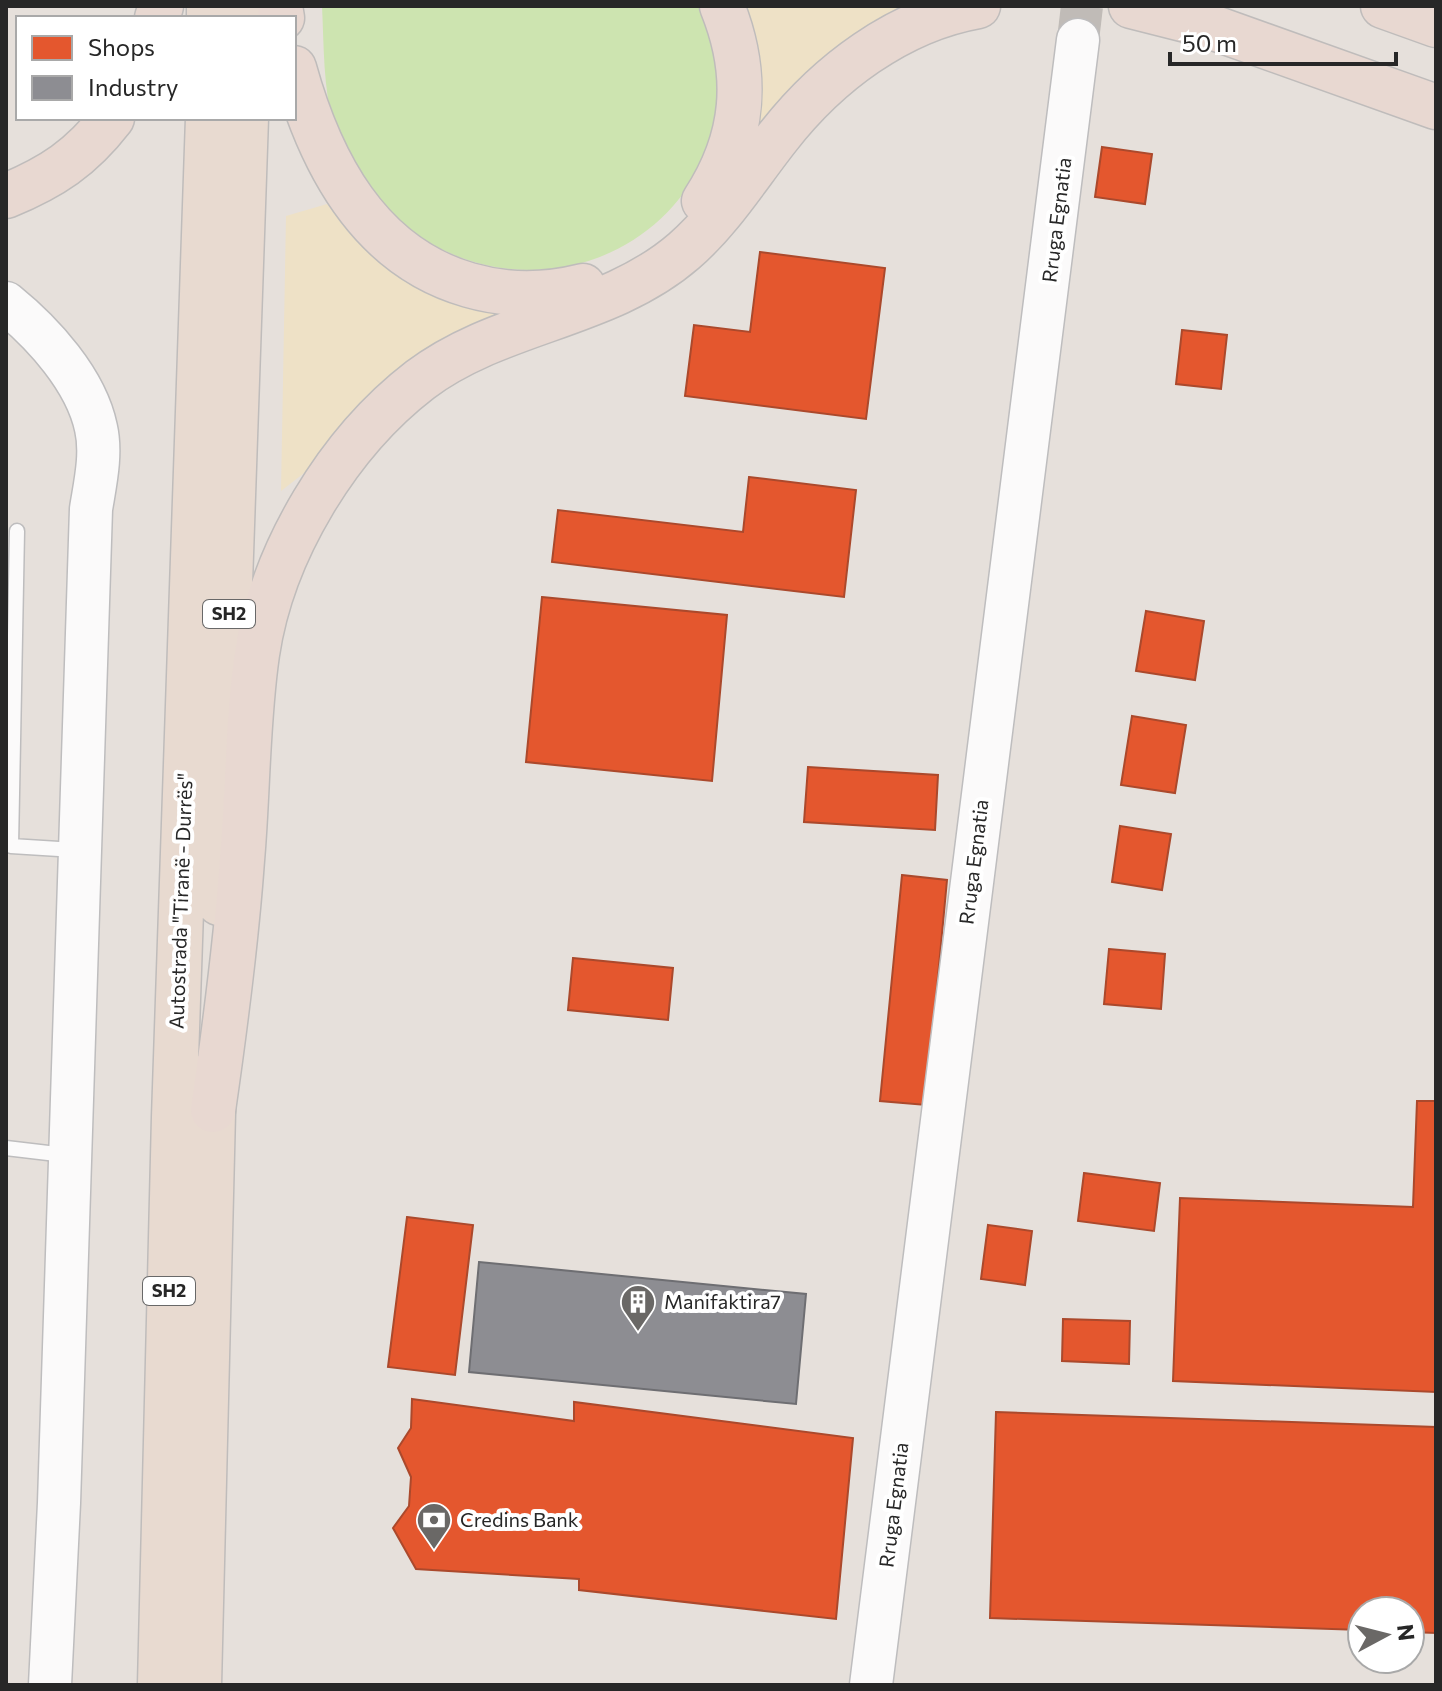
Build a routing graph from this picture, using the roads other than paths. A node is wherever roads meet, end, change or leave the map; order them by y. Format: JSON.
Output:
{"nodes":[{"id":1,"x":722,"y":6,"type":"edge"},
{"id":2,"x":978,"y":6,"type":"edge"},
{"id":3,"x":1131,"y":6,"type":"edge"},
{"id":4,"x":1224,"y":6,"type":"edge"},
{"id":5,"x":1383,"y":6,"type":"edge"},
{"id":6,"x":1436,"y":25,"type":"edge"},
{"id":7,"x":1078,"y":40,"type":"tunnel mouth"},
{"id":8,"x":296,"y":75,"type":"edge"},
{"id":9,"x":1436,"y":80,"type":"edge"},
{"id":10,"x":1436,"y":107,"type":"edge"},
{"id":11,"x":110,"y":120,"type":"edge"},
{"id":12,"x":208,"y":120,"type":"edge"},
{"id":13,"x":246,"y":120,"type":"edge"},
{"id":14,"x":6,"y":196,"type":"edge"},
{"id":15,"x":6,"y":303,"type":"edge"},
{"id":16,"x":17,"y":531,"type":"dead end"},
{"id":17,"x":79,"y":850,"type":"junction"},
{"id":18,"x":213,"y":1110,"type":"junction"},
{"id":19,"x":6,"y":1148,"type":"edge"},
{"id":20,"x":69,"y":1155,"type":"junction"},
{"id":21,"x":50,"y":1685,"type":"edge"},
{"id":22,"x":160,"y":1685,"type":"edge"},
{"id":23,"x":199,"y":1685,"type":"edge"},
{"id":24,"x":871,"y":1685,"type":"edge"}],
"edges":[{"from":1,"to":8,"type":"highway"},
{"from":2,"to":18,"type":"highway"},
{"from":3,"to":10,"type":"highway"},
{"from":4,"to":9,"type":"highway"},
{"from":5,"to":6,"type":"highway"},
{"from":7,"to":24,"type":"main road","name":"Rruga Egnatia"},
{"from":11,"to":14,"type":"highway"},
{"from":12,"to":22,"type":"highway","name":"Autostrada \"Tiranë - Durrës\"","number":"SH2"},
{"from":13,"to":18,"type":"highway","name":"Autostrada \"Tiranë - Durrës\"","number":"SH2"},
{"from":15,"to":17,"type":"main road"},
{"from":16,"to":17,"type":"lane"},
{"from":17,"to":20,"type":"main road"},
{"from":18,"to":23,"type":"highway","name":"Autostrada \"Tiranë - Durrës\"","number":"SH2"},
{"from":19,"to":20,"type":"lane"},
{"from":20,"to":21,"type":"main road"}]}
